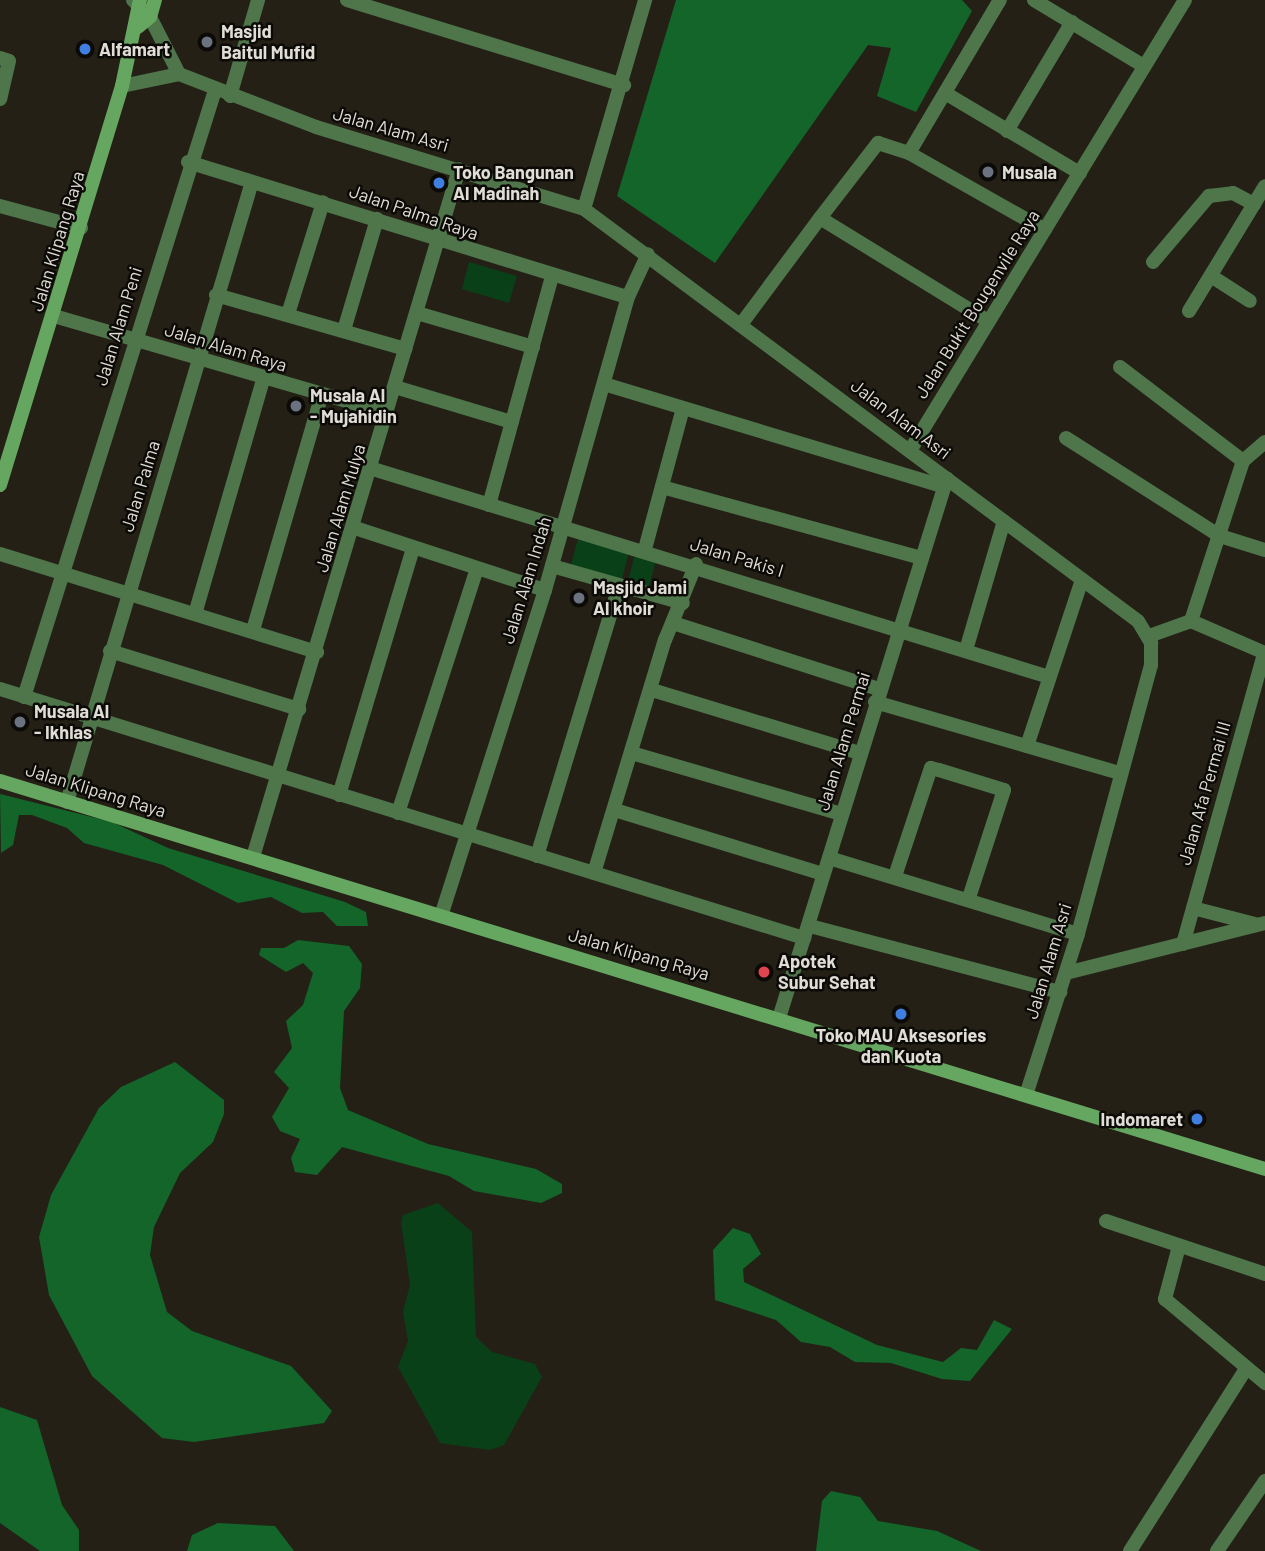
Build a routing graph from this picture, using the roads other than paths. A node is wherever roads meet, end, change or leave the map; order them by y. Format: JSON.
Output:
{"nodes":[{"id":1,"x":155,"y":0,"type":"edge"},
{"id":2,"x":258,"y":0,"type":"edge"},
{"id":3,"x":347,"y":0,"type":"edge"},
{"id":4,"x":645,"y":0,"type":"edge"},
{"id":5,"x":1000,"y":0,"type":"edge"},
{"id":6,"x":1034,"y":0,"type":"edge"},
{"id":7,"x":1185,"y":0,"type":"edge"},
{"id":8,"x":137,"y":1,"type":"edge"},
{"id":9,"x":150,"y":17,"type":"junction"},
{"id":10,"x":1072,"y":22,"type":"junction"},
{"id":11,"x":138,"y":27,"type":"junction"},
{"id":12,"x":5,"y":59,"type":"edge"},
{"id":13,"x":1144,"y":66,"type":"junction"},
{"id":14,"x":179,"y":74,"type":"junction"},
{"id":15,"x":624,"y":85,"type":"junction"},
{"id":16,"x":122,"y":86,"type":"junction"},
{"id":17,"x":215,"y":90,"type":"junction"},
{"id":18,"x":945,"y":93,"type":"junction"},
{"id":19,"x":230,"y":96,"type":"junction"},
{"id":20,"x":0,"y":99,"type":"edge"},
{"id":21,"x":1007,"y":131,"type":"junction"},
{"id":22,"x":909,"y":153,"type":"junction"},
{"id":23,"x":188,"y":162,"type":"junction"},
{"id":24,"x":459,"y":169,"type":"junction"},
{"id":25,"x":1080,"y":173,"type":"junction"},
{"id":26,"x":252,"y":182,"type":"junction"},
{"id":27,"x":1265,"y":186,"type":"edge"},
{"id":28,"x":323,"y":202,"type":"junction"},
{"id":29,"x":1254,"y":204,"type":"junction"},
{"id":30,"x":0,"y":206,"type":"edge"},
{"id":31,"x":583,"y":209,"type":"junction"},
{"id":32,"x":820,"y":218,"type":"junction"},
{"id":33,"x":377,"y":219,"type":"junction"},
{"id":34,"x":82,"y":228,"type":"junction"},
{"id":35,"x":1045,"y":230,"type":"junction"},
{"id":36,"x":439,"y":241,"type":"junction"},
{"id":37,"x":648,"y":254,"type":"junction"},
{"id":38,"x":1153,"y":262,"type":"dead end"},
{"id":39,"x":1211,"y":276,"type":"junction"},
{"id":40,"x":552,"y":277,"type":"junction"},
{"id":41,"x":216,"y":295,"type":"junction"},
{"id":42,"x":628,"y":297,"type":"junction"},
{"id":43,"x":1250,"y":301,"type":"dead end"},
{"id":44,"x":1189,"y":312,"type":"dead end"},
{"id":45,"x":418,"y":313,"type":"junction"},
{"id":46,"x":288,"y":314,"type":"junction"},
{"id":47,"x":54,"y":316,"type":"junction"},
{"id":48,"x":988,"y":321,"type":"junction"},
{"id":49,"x":742,"y":323,"type":"junction"},
{"id":50,"x":344,"y":330,"type":"junction"},
{"id":51,"x":135,"y":339,"type":"junction"},
{"id":52,"x":533,"y":347,"type":"junction"},
{"id":53,"x":405,"y":349,"type":"junction"},
{"id":54,"x":198,"y":359,"type":"junction"},
{"id":55,"x":1120,"y":367,"type":"dead end"},
{"id":56,"x":263,"y":380,"type":"junction"},
{"id":57,"x":604,"y":384,"type":"junction"},
{"id":58,"x":395,"y":387,"type":"junction"},
{"id":59,"x":323,"y":394,"type":"junction"},
{"id":60,"x":682,"y":412,"type":"junction"},
{"id":61,"x":387,"y":413,"type":"junction"},
{"id":62,"x":512,"y":422,"type":"junction"},
{"id":63,"x":1066,"y":438,"type":"dead end"},
{"id":64,"x":1265,"y":442,"type":"edge"},
{"id":65,"x":911,"y":449,"type":"junction"},
{"id":66,"x":1243,"y":461,"type":"junction"},
{"id":67,"x":373,"y":469,"type":"junction"},
{"id":68,"x":944,"y":482,"type":"junction"},
{"id":69,"x":0,"y":485,"type":"edge"},
{"id":70,"x":662,"y":487,"type":"junction"},
{"id":71,"x":489,"y":505,"type":"junction"},
{"id":72,"x":1004,"y":521,"type":"junction"},
{"id":73,"x":563,"y":525,"type":"junction"},
{"id":74,"x":355,"y":528,"type":"junction"},
{"id":75,"x":1220,"y":536,"type":"junction"},
{"id":76,"x":412,"y":548,"type":"junction"},
{"id":77,"x":645,"y":549,"type":"junction"},
{"id":78,"x":1265,"y":550,"type":"edge"},
{"id":79,"x":0,"y":554,"type":"edge"},
{"id":80,"x":921,"y":558,"type":"junction"},
{"id":81,"x":696,"y":564,"type":"junction"},
{"id":82,"x":552,"y":566,"type":"junction"},
{"id":83,"x":478,"y":569,"type":"junction"},
{"id":84,"x":58,"y":573,"type":"junction"},
{"id":85,"x":1082,"y":580,"type":"junction"},
{"id":86,"x":619,"y":586,"type":"junction"},
{"id":87,"x":545,"y":590,"type":"junction"},
{"id":88,"x":127,"y":591,"type":"junction"},
{"id":89,"x":683,"y":603,"type":"junction"},
{"id":90,"x":195,"y":614,"type":"junction"},
{"id":91,"x":1191,"y":621,"type":"junction"},
{"id":92,"x":673,"y":623,"type":"junction"},
{"id":93,"x":898,"y":629,"type":"junction"},
{"id":94,"x":253,"y":630,"type":"junction"},
{"id":95,"x":1149,"y":636,"type":"junction"},
{"id":96,"x":966,"y":650,"type":"junction"},
{"id":97,"x":110,"y":651,"type":"junction"},
{"id":98,"x":317,"y":652,"type":"junction"},
{"id":99,"x":1265,"y":653,"type":"edge"},
{"id":100,"x":1049,"y":677,"type":"junction"},
{"id":101,"x":0,"y":689,"type":"edge"},
{"id":102,"x":652,"y":690,"type":"junction"},
{"id":103,"x":877,"y":696,"type":"junction"},
{"id":104,"x":24,"y":697,"type":"junction"},
{"id":105,"x":299,"y":709,"type":"junction"},
{"id":106,"x":91,"y":721,"type":"junction"},
{"id":107,"x":1027,"y":746,"type":"junction"},
{"id":108,"x":859,"y":753,"type":"junction"},
{"id":109,"x":635,"y":754,"type":"junction"},
{"id":110,"x":1119,"y":774,"type":"junction"},
{"id":111,"x":279,"y":777,"type":"junction"},
{"id":112,"x":0,"y":781,"type":"edge"},
{"id":113,"x":340,"y":795,"type":"junction"},
{"id":114,"x":67,"y":802,"type":"junction"},
{"id":115,"x":618,"y":811,"type":"junction"},
{"id":116,"x":398,"y":813,"type":"junction"},
{"id":117,"x":841,"y":814,"type":"junction"},
{"id":118,"x":463,"y":836,"type":"junction"},
{"id":119,"x":537,"y":856,"type":"junction"},
{"id":120,"x":253,"y":857,"type":"junction"},
{"id":121,"x":829,"y":858,"type":"junction"},
{"id":122,"x":594,"y":873,"type":"junction"},
{"id":123,"x":823,"y":874,"type":"junction"},
{"id":124,"x":895,"y":876,"type":"junction"},
{"id":125,"x":969,"y":898,"type":"junction"},
{"id":126,"x":1193,"y":908,"type":"junction"},
{"id":127,"x":440,"y":916,"type":"junction"},
{"id":128,"x":1261,"y":924,"type":"edge"},
{"id":129,"x":807,"y":932,"type":"junction"},
{"id":130,"x":1078,"y":934,"type":"junction"},
{"id":131,"x":1183,"y":944,"type":"junction"},
{"id":132,"x":1066,"y":973,"type":"junction"},
{"id":133,"x":1060,"y":992,"type":"junction"},
{"id":134,"x":780,"y":1016,"type":"junction"},
{"id":135,"x":1026,"y":1095,"type":"junction"},
{"id":136,"x":1265,"y":1169,"type":"edge"},
{"id":137,"x":1106,"y":1221,"type":"dead end"},
{"id":138,"x":1178,"y":1250,"type":"junction"},
{"id":139,"x":1265,"y":1274,"type":"edge"},
{"id":140,"x":1246,"y":1368,"type":"junction"},
{"id":141,"x":1265,"y":1383,"type":"edge"},
{"id":142,"x":1265,"y":1481,"type":"edge"},
{"id":143,"x":1262,"y":1500,"type":"edge"},
{"id":144,"x":1130,"y":1551,"type":"edge"},
{"id":145,"x":1217,"y":1551,"type":"edge"}],
"edges":[{"from":1,"to":9,"type":"main road"},
{"from":2,"to":19,"type":"street"},
{"from":3,"to":15,"type":"street"},
{"from":4,"to":15,"type":"street"},
{"from":5,"to":18,"type":"street"},
{"from":6,"to":10,"type":"street"},
{"from":7,"to":13,"type":"street","name":"Jalan Bukit Bougenvile Raya"},
{"from":8,"to":9,"type":"street"},
{"from":8,"to":11,"type":"main road","name":"Jalan Klipang Raya"},
{"from":9,"to":11,"type":"main road"},
{"from":9,"to":14,"type":"street"},
{"from":10,"to":13,"type":"street"},
{"from":10,"to":21,"type":"street"},
{"from":11,"to":16,"type":"main road","name":"Jalan Klipang Raya"},
{"from":12,"to":20,"type":"street"},
{"from":13,"to":25,"type":"street","name":"Jalan Bukit Bougenvile Raya"},
{"from":14,"to":16,"type":"street"},
{"from":14,"to":17,"type":"street","name":"Jalan Alam Asri"},
{"from":15,"to":31,"type":"street"},
{"from":16,"to":34,"type":"main road","name":"Jalan Klipang Raya"},
{"from":17,"to":19,"type":"street","name":"Jalan Alam Asri"},
{"from":17,"to":23,"type":"street","name":"Jalan Alam Peni"},
{"from":18,"to":21,"type":"street"},
{"from":18,"to":22,"type":"street"},
{"from":19,"to":24,"type":"street","name":"Jalan Alam Asri"},
{"from":21,"to":25,"type":"street"},
{"from":22,"to":32,"type":"street"},
{"from":22,"to":35,"type":"street"},
{"from":23,"to":26,"type":"street","name":"Jalan Palma Raya"},
{"from":23,"to":51,"type":"street","name":"Jalan Alam Peni"},
{"from":24,"to":31,"type":"street","name":"Jalan Alam Asri"},
{"from":24,"to":36,"type":"street","name":"Jalan Alam Mulya"},
{"from":25,"to":35,"type":"street","name":"Jalan Bukit Bougenvile Raya"},
{"from":26,"to":28,"type":"street","name":"Jalan Palma Raya"},
{"from":26,"to":41,"type":"street","name":"Jalan Palma"},
{"from":27,"to":29,"type":"street"},
{"from":28,"to":33,"type":"street","name":"Jalan Palma Raya"},
{"from":28,"to":46,"type":"street"},
{"from":29,"to":38,"type":"street"},
{"from":29,"to":39,"type":"street"},
{"from":30,"to":34,"type":"street"},
{"from":31,"to":37,"type":"street","name":"Jalan Alam Asri"},
{"from":32,"to":48,"type":"street"},
{"from":32,"to":49,"type":"street"},
{"from":33,"to":36,"type":"street","name":"Jalan Palma Raya"},
{"from":33,"to":50,"type":"street"},
{"from":34,"to":47,"type":"main road","name":"Jalan Klipang Raya"},
{"from":35,"to":48,"type":"street","name":"Jalan Bukit Bougenvile Raya"},
{"from":36,"to":40,"type":"street","name":"Jalan Palma Raya"},
{"from":36,"to":45,"type":"street","name":"Jalan Alam Mulya"},
{"from":37,"to":42,"type":"street","name":"Jalan Alam Indah"},
{"from":37,"to":49,"type":"street","name":"Jalan Alam Asri"},
{"from":39,"to":43,"type":"street"},
{"from":39,"to":44,"type":"street"},
{"from":40,"to":42,"type":"street","name":"Jalan Palma Raya"},
{"from":40,"to":52,"type":"street"},
{"from":41,"to":46,"type":"street"},
{"from":41,"to":54,"type":"street","name":"Jalan Palma"},
{"from":42,"to":57,"type":"street","name":"Jalan Alam Indah"},
{"from":45,"to":52,"type":"street"},
{"from":45,"to":53,"type":"street","name":"Jalan Alam Mulya"},
{"from":46,"to":50,"type":"street"},
{"from":47,"to":51,"type":"street","name":"Jalan Alam Raya"},
{"from":47,"to":69,"type":"main road","name":"Jalan Klipang Raya"},
{"from":48,"to":65,"type":"street","name":"Jalan Bukit Bougenvile Raya"},
{"from":49,"to":65,"type":"street","name":"Jalan Alam Asri"},
{"from":50,"to":53,"type":"street"},
{"from":51,"to":54,"type":"street","name":"Jalan Alam Raya"},
{"from":51,"to":84,"type":"street","name":"Jalan Alam Peni"},
{"from":52,"to":62,"type":"street"},
{"from":53,"to":58,"type":"street","name":"Jalan Alam Mulya"},
{"from":54,"to":56,"type":"street","name":"Jalan Alam Raya"},
{"from":54,"to":88,"type":"street","name":"Jalan Palma"},
{"from":55,"to":66,"type":"street"},
{"from":56,"to":59,"type":"street","name":"Jalan Alam Raya"},
{"from":56,"to":90,"type":"street"},
{"from":57,"to":60,"type":"street"},
{"from":57,"to":73,"type":"street","name":"Jalan Alam Indah"},
{"from":58,"to":61,"type":"street","name":"Jalan Alam Mulya"},
{"from":58,"to":62,"type":"street"},
{"from":59,"to":61,"type":"street","name":"Jalan Alam Raya"},
{"from":59,"to":94,"type":"street"},
{"from":60,"to":68,"type":"street"},
{"from":60,"to":70,"type":"street"},
{"from":61,"to":67,"type":"street","name":"Jalan Alam Mulya"},
{"from":62,"to":71,"type":"street"},
{"from":63,"to":75,"type":"street"},
{"from":64,"to":66,"type":"street"},
{"from":65,"to":68,"type":"street","name":"Jalan Alam Asri"},
{"from":66,"to":75,"type":"street"},
{"from":67,"to":71,"type":"street","name":"Jalan Pakis I"},
{"from":67,"to":74,"type":"street","name":"Jalan Alam Mulya"},
{"from":68,"to":72,"type":"street","name":"Jalan Alam Asri"},
{"from":68,"to":80,"type":"street","name":"Jalan Alam Permai"},
{"from":70,"to":77,"type":"street"},
{"from":70,"to":80,"type":"street"},
{"from":71,"to":73,"type":"street","name":"Jalan Pakis I"},
{"from":72,"to":85,"type":"street","name":"Jalan Alam Asri"},
{"from":72,"to":96,"type":"street"},
{"from":73,"to":77,"type":"street","name":"Jalan Pakis I"},
{"from":73,"to":82,"type":"street","name":"Jalan Alam Indah"},
{"from":74,"to":76,"type":"street"},
{"from":74,"to":98,"type":"street","name":"Jalan Alam Mulya"},
{"from":75,"to":78,"type":"street"},
{"from":75,"to":91,"type":"street"},
{"from":76,"to":83,"type":"street"},
{"from":76,"to":113,"type":"street"},
{"from":77,"to":81,"type":"street","name":"Jalan Pakis I"},
{"from":79,"to":84,"type":"street"},
{"from":80,"to":93,"type":"street","name":"Jalan Alam Permai"},
{"from":81,"to":89,"type":"street"},
{"from":81,"to":93,"type":"street","name":"Jalan Pakis I"},
{"from":82,"to":86,"type":"street"},
{"from":82,"to":87,"type":"street","name":"Jalan Alam Indah"},
{"from":83,"to":87,"type":"street"},
{"from":83,"to":116,"type":"street"},
{"from":84,"to":88,"type":"street"},
{"from":84,"to":104,"type":"street","name":"Jalan Alam Peni"},
{"from":85,"to":95,"type":"street","name":"Jalan Alam Asri"},
{"from":85,"to":100,"type":"street"},
{"from":86,"to":89,"type":"street"},
{"from":86,"to":119,"type":"street"},
{"from":87,"to":118,"type":"street","name":"Jalan Alam Indah"},
{"from":88,"to":90,"type":"street"},
{"from":88,"to":97,"type":"street","name":"Jalan Palma"},
{"from":89,"to":92,"type":"street"},
{"from":90,"to":94,"type":"street"},
{"from":91,"to":95,"type":"street"},
{"from":91,"to":99,"type":"street"},
{"from":92,"to":102,"type":"street"},
{"from":92,"to":103,"type":"street"},
{"from":93,"to":96,"type":"street","name":"Jalan Pakis I"},
{"from":93,"to":103,"type":"street","name":"Jalan Alam Permai"},
{"from":94,"to":98,"type":"street"},
{"from":95,"to":110,"type":"street","name":"Jalan Alam Asri"},
{"from":96,"to":100,"type":"street","name":"Jalan Pakis I"},
{"from":97,"to":105,"type":"street"},
{"from":97,"to":106,"type":"street","name":"Jalan Palma"},
{"from":98,"to":105,"type":"street","name":"Jalan Alam Mulya"},
{"from":99,"to":126,"type":"street","name":"Jalan Afa Permai III"},
{"from":100,"to":107,"type":"street"},
{"from":101,"to":104,"type":"street"},
{"from":102,"to":108,"type":"street"},
{"from":102,"to":109,"type":"street"},
{"from":103,"to":107,"type":"street"},
{"from":103,"to":108,"type":"street","name":"Jalan Alam Permai"},
{"from":104,"to":106,"type":"street"},
{"from":105,"to":111,"type":"street","name":"Jalan Alam Mulya"},
{"from":106,"to":111,"type":"street"},
{"from":106,"to":114,"type":"street","name":"Jalan Palma"},
{"from":107,"to":110,"type":"street"},
{"from":108,"to":117,"type":"street","name":"Jalan Alam Permai"},
{"from":109,"to":115,"type":"street"},
{"from":109,"to":117,"type":"street"},
{"from":110,"to":130,"type":"street","name":"Jalan Alam Asri"},
{"from":111,"to":113,"type":"street"},
{"from":111,"to":120,"type":"street","name":"Jalan Alam Mulya"},
{"from":112,"to":114,"type":"main road","name":"Jalan Klipang Raya"},
{"from":113,"to":116,"type":"street"},
{"from":114,"to":120,"type":"main road","name":"Jalan Klipang Raya"},
{"from":115,"to":122,"type":"street"},
{"from":115,"to":123,"type":"street"},
{"from":116,"to":118,"type":"street"},
{"from":117,"to":121,"type":"street","name":"Jalan Alam Permai"},
{"from":118,"to":119,"type":"street"},
{"from":118,"to":127,"type":"street","name":"Jalan Alam Indah"},
{"from":119,"to":122,"type":"street"},
{"from":120,"to":127,"type":"main road","name":"Jalan Klipang Raya"},
{"from":121,"to":123,"type":"street","name":"Jalan Alam Permai"},
{"from":121,"to":124,"type":"street"},
{"from":122,"to":129,"type":"street"},
{"from":123,"to":129,"type":"street","name":"Jalan Alam Permai"},
{"from":124,"to":125,"type":"street"},
{"from":124,"to":125,"type":"street"},
{"from":125,"to":130,"type":"street"},
{"from":126,"to":128,"type":"street"},
{"from":126,"to":131,"type":"street","name":"Jalan Afa Permai III"},
{"from":127,"to":134,"type":"main road","name":"Jalan Klipang Raya"},
{"from":128,"to":131,"type":"street"},
{"from":129,"to":133,"type":"street"},
{"from":129,"to":134,"type":"street","name":"Jalan Alam Permai"},
{"from":130,"to":132,"type":"street","name":"Jalan Alam Asri"},
{"from":131,"to":132,"type":"street"},
{"from":132,"to":133,"type":"street","name":"Jalan Alam Asri"},
{"from":133,"to":135,"type":"street","name":"Jalan Alam Asri"},
{"from":134,"to":135,"type":"main road","name":"Jalan Klipang Raya"},
{"from":135,"to":136,"type":"main road","name":"Jalan Klipang Raya"},
{"from":137,"to":138,"type":"street"},
{"from":138,"to":139,"type":"street"},
{"from":138,"to":140,"type":"street"},
{"from":140,"to":141,"type":"street"},
{"from":140,"to":144,"type":"street"},
{"from":142,"to":143,"type":"street"},
{"from":143,"to":145,"type":"street"}]}
